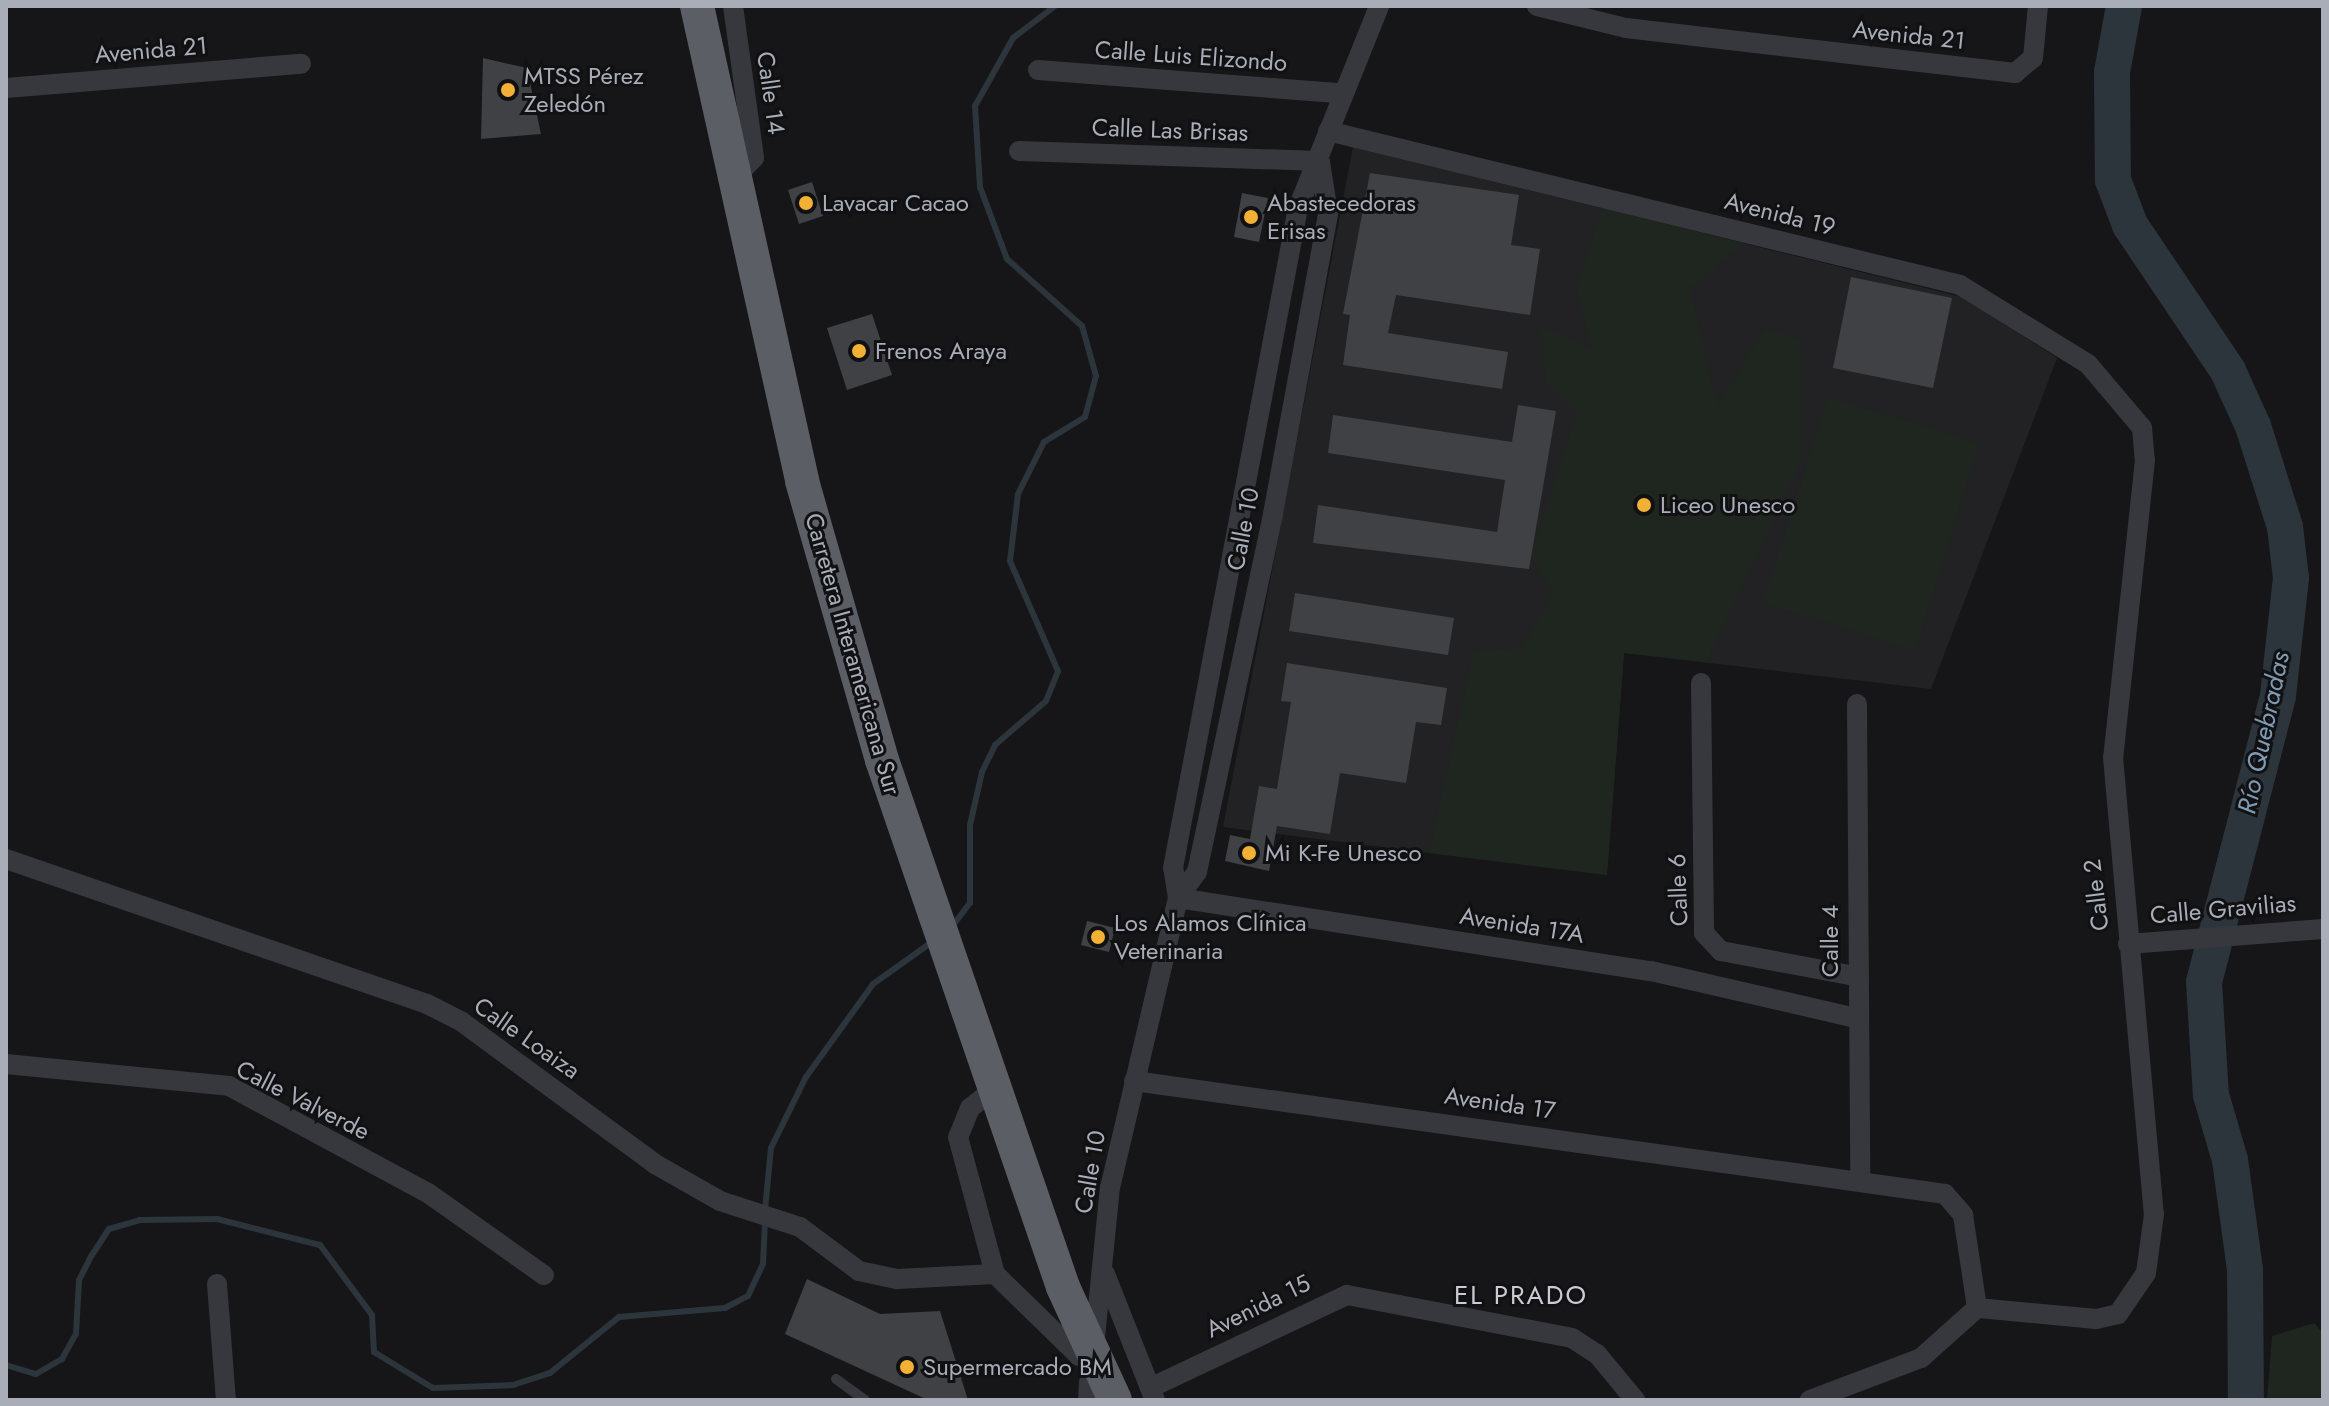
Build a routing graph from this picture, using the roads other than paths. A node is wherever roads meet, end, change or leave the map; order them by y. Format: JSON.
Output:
{"nodes":[{"id":1,"x":697,"y":6,"type":"edge"},
{"id":2,"x":733,"y":6,"type":"edge"},
{"id":3,"x":1379,"y":6,"type":"edge"},
{"id":4,"x":1537,"y":6,"type":"edge"},
{"id":5,"x":2038,"y":6,"type":"edge"},
{"id":6,"x":301,"y":64,"type":"dead end"},
{"id":7,"x":1038,"y":70,"type":"dead end"},
{"id":8,"x":6,"y":88,"type":"edge"},
{"id":9,"x":1340,"y":93,"type":"junction"},
{"id":10,"x":1328,"y":131,"type":"junction"},
{"id":11,"x":1019,"y":151,"type":"dead end"},
{"id":12,"x":1320,"y":161,"type":"junction"},
{"id":13,"x":735,"y":177,"type":"junction"},
{"id":14,"x":2145,"y":460,"type":"joint"},
{"id":15,"x":1701,"y":683,"type":"dead end"},
{"id":16,"x":1857,"y":704,"type":"dead end"},
{"id":17,"x":6,"y":859,"type":"edge"},
{"id":18,"x":1178,"y":898,"type":"junction"},
{"id":19,"x":2323,"y":929,"type":"edge"},
{"id":20,"x":2128,"y":944,"type":"junction"},
{"id":21,"x":1855,"y":976,"type":"junction"},
{"id":22,"x":1856,"y":1018,"type":"junction"},
{"id":23,"x":6,"y":1064,"type":"edge"},
{"id":24,"x":1134,"y":1081,"type":"junction"},
{"id":25,"x":992,"y":1091,"type":"junction"},
{"id":26,"x":1860,"y":1177,"type":"junction"},
{"id":27,"x":1103,"y":1270,"type":"junction"},
{"id":28,"x":995,"y":1274,"type":"junction"},
{"id":29,"x":544,"y":1275,"type":"dead end"},
{"id":30,"x":217,"y":1284,"type":"dead end"},
{"id":31,"x":1977,"y":1308,"type":"junction"},
{"id":32,"x":836,"y":1379,"type":"dead end"},
{"id":33,"x":1093,"y":1381,"type":"edge"},
{"id":34,"x":1152,"y":1394,"type":"edge"},
{"id":35,"x":226,"y":1400,"type":"edge"},
{"id":36,"x":865,"y":1400,"type":"edge"},
{"id":37,"x":1635,"y":1400,"type":"edge"},
{"id":38,"x":1810,"y":1400,"type":"edge"}],
"edges":[{"from":1,"to":13,"type":"highway","name":"Carretera Interamericana Sur"},
{"from":2,"to":13,"type":"street","name":"Calle 14"},
{"from":3,"to":9,"type":"street","name":"Calle 10"},
{"from":4,"to":5,"type":"street","name":"Avenida 21"},
{"from":6,"to":8,"type":"street","name":"Avenida 21"},
{"from":7,"to":9,"type":"street","name":"Calle Luis Elizondo"},
{"from":9,"to":10,"type":"street","name":"Calle 10"},
{"from":10,"to":12,"type":"street","name":"Calle 10"},
{"from":10,"to":14,"type":"street","name":"Avenida 19"},
{"from":11,"to":12,"type":"street","name":"Calle Las Brisas"},
{"from":12,"to":18,"type":"street","name":"Calle 10"},
{"from":12,"to":18,"type":"street","name":"Calle 10"},
{"from":13,"to":25,"type":"highway","name":"Carretera Interamericana Sur"},
{"from":14,"to":20,"type":"street","name":"Calle 2"},
{"from":15,"to":21,"type":"street","name":"Calle 6"},
{"from":16,"to":21,"type":"street","name":"Calle 4"},
{"from":17,"to":28,"type":"street","name":"Calle Loaiza"},
{"from":18,"to":22,"type":"street","name":"Avenida 17A"},
{"from":18,"to":24,"type":"street","name":"Calle 10"},
{"from":19,"to":20,"type":"street","name":"Calle Gravilias"},
{"from":20,"to":31,"type":"street","name":"Calle 2"},
{"from":21,"to":22,"type":"street","name":"Calle 4"},
{"from":22,"to":26,"type":"street","name":"Calle 4"},
{"from":23,"to":29,"type":"street","name":"Calle Valverde"},
{"from":24,"to":26,"type":"street","name":"Avenida 17"},
{"from":24,"to":27,"type":"street","name":"Calle 10"},
{"from":25,"to":28,"type":"street"},
{"from":25,"to":33,"type":"highway","name":"Carretera Interamericana Sur"},
{"from":26,"to":31,"type":"street","name":"Avenida 17"},
{"from":27,"to":33,"type":"street","name":"Calle 10"},
{"from":27,"to":34,"type":"street","name":"Avenida 15"},
{"from":28,"to":33,"type":"street"},
{"from":30,"to":35,"type":"street"},
{"from":31,"to":38,"type":"street"},
{"from":32,"to":36,"type":"lane"},
{"from":34,"to":37,"type":"street","name":"Avenida 15"}]}
